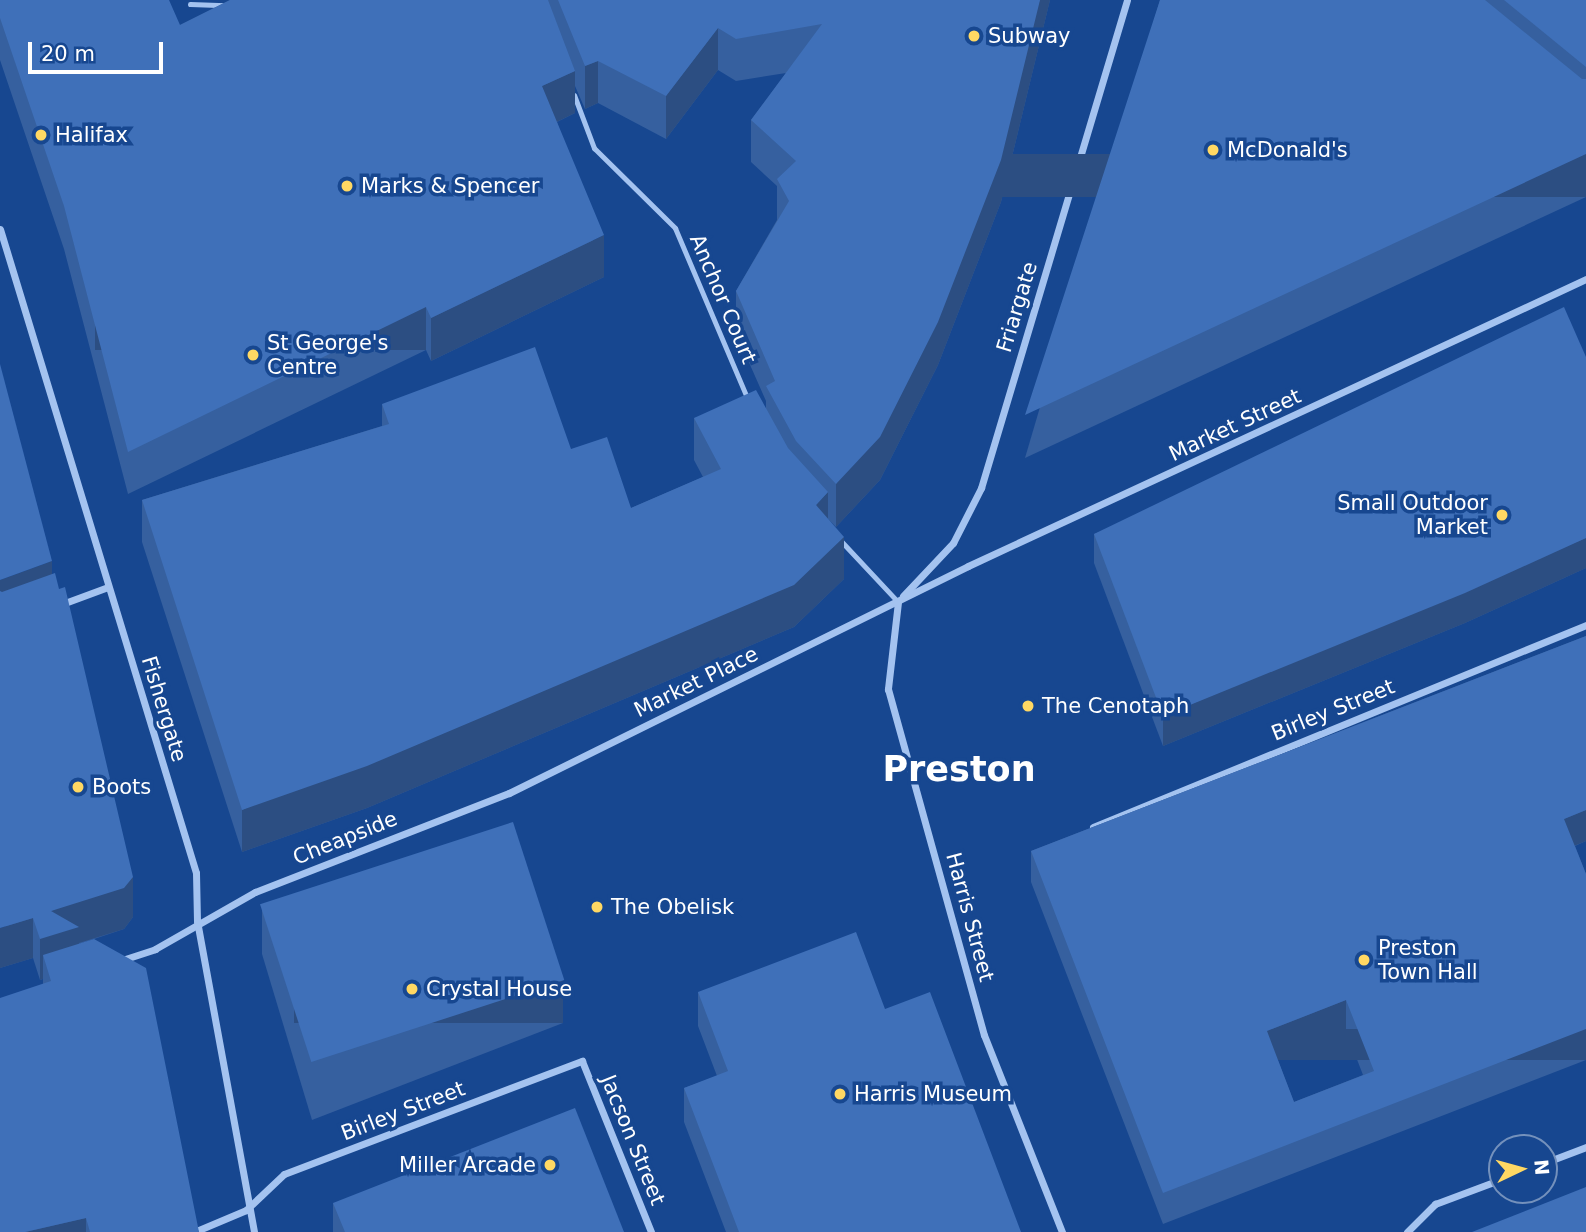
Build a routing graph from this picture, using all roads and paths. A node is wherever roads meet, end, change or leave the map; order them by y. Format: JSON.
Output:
{"nodes":[{"id":1,"x":1127,"y":0,"type":"edge"},
{"id":2,"x":190,"y":4,"type":"dead end"},
{"id":3,"x":230,"y":5,"type":"edge"},
{"id":4,"x":570,"y":86,"type":"edge"},
{"id":5,"x":0,"y":229,"type":"edge"},
{"id":6,"x":1586,"y":280,"type":"edge"},
{"id":7,"x":754,"y":415,"type":"edge"},
{"id":8,"x":836,"y":535,"type":"edge"},
{"id":9,"x":108,"y":587,"type":"junction"},
{"id":10,"x":898,"y":602,"type":"junction"},
{"id":11,"x":53,"y":608,"type":"edge"},
{"id":12,"x":1586,"y":625,"type":"edge"},
{"id":13,"x":509,"y":793,"type":"joint"},
{"id":14,"x":1093,"y":827,"type":"edge"},
{"id":15,"x":197,"y":921,"type":"junction"},
{"id":16,"x":102,"y":966,"type":"edge"},
{"id":17,"x":582,"y":1061,"type":"joint"},
{"id":18,"x":1586,"y":1147,"type":"edge"},
{"id":19,"x":1558,"y":1158,"type":"edge"},
{"id":20,"x":1488,"y":1184,"type":"edge"},
{"id":21,"x":246,"y":1210,"type":"junction"},
{"id":22,"x":194,"y":1232,"type":"edge"},
{"id":23,"x":254,"y":1232,"type":"edge"},
{"id":24,"x":651,"y":1232,"type":"edge"},
{"id":25,"x":1062,"y":1232,"type":"edge"},
{"id":26,"x":1407,"y":1232,"type":"edge"}],
"edges":[{"from":1,"to":10,"type":"street","name":"Friargate"},
{"from":2,"to":3,"type":"lane"},
{"from":4,"to":7,"type":"lane","name":"Anchor Court"},
{"from":5,"to":9,"type":"street","name":"Fishergate"},
{"from":6,"to":10,"type":"street","name":"Market Street"},
{"from":8,"to":10,"type":"lane"},
{"from":9,"to":11,"type":"street"},
{"from":9,"to":15,"type":"street","name":"Fishergate"},
{"from":10,"to":13,"type":"street","name":"Market Place"},
{"from":10,"to":25,"type":"street","name":"Harris Street"},
{"from":12,"to":14,"type":"street","name":"Birley Street"},
{"from":13,"to":15,"type":"street","name":"Cheapside"},
{"from":15,"to":16,"type":"street","name":"Cheapside"},
{"from":15,"to":21,"type":"street","name":"Fishergate"},
{"from":17,"to":21,"type":"street","name":"Birley Street"},
{"from":17,"to":24,"type":"street","name":"Jacson Street"},
{"from":18,"to":19,"type":"street"},
{"from":20,"to":26,"type":"street"},
{"from":21,"to":22,"type":"street"},
{"from":21,"to":23,"type":"street","name":"Fishergate"}]}
